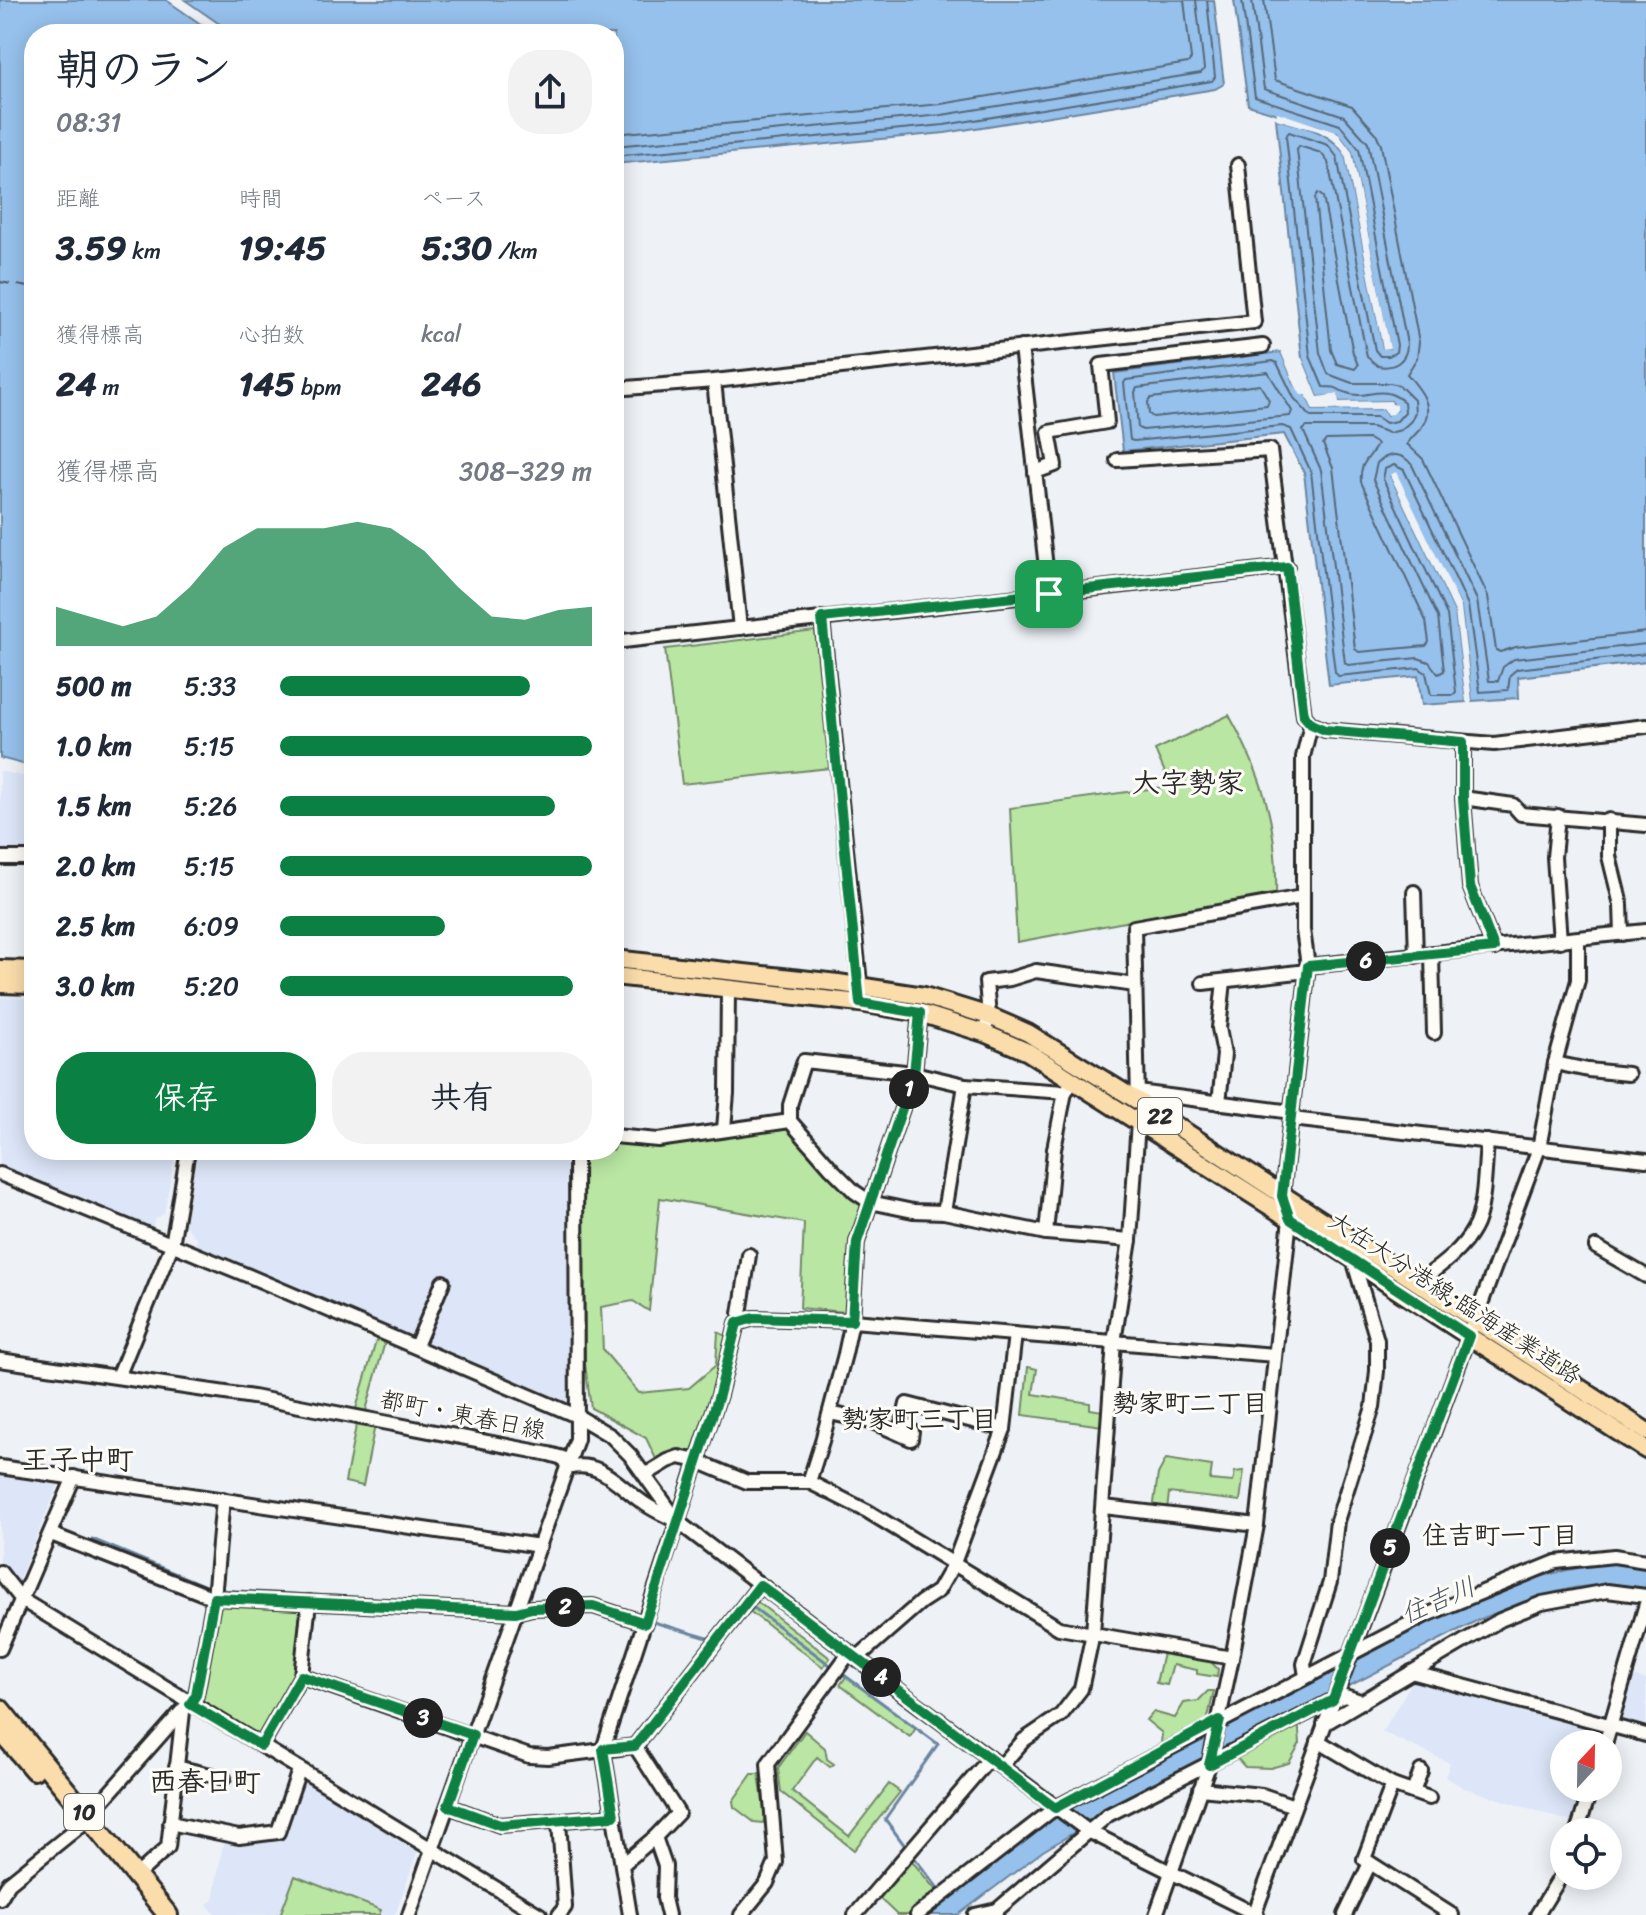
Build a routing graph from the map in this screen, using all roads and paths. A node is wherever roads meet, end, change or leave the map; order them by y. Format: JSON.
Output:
{"nodes":[{"id":1,"x":1238,"y":165,"type":"dead end"},
{"id":2,"x":1263,"y":346,"type":"dead end"},
{"id":3,"x":1021,"y":347,"type":"junction"},
{"id":4,"x":714,"y":381,"type":"junction"},
{"id":5,"x":624,"y":388,"type":"edge"},
{"id":6,"x":1117,"y":460,"type":"dead end"},
{"id":7,"x":1035,"y":472,"type":"junction"},
{"id":8,"x":1287,"y":567,"type":"junction"},
{"id":9,"x":1049,"y":594,"type":"junction"},
{"id":10,"x":822,"y":618,"type":"junction"},
{"id":11,"x":740,"y":628,"type":"junction"},
{"id":12,"x":624,"y":641,"type":"edge"},
{"id":13,"x":1311,"y":724,"type":"junction"},
{"id":14,"x":1646,"y":726,"type":"edge"},
{"id":15,"x":1463,"y":742,"type":"junction"},
{"id":16,"x":1463,"y":798,"type":"junction"},
{"id":17,"x":1558,"y":816,"type":"junction"},
{"id":18,"x":1609,"y":820,"type":"junction"},
{"id":19,"x":1646,"y":825,"type":"edge"},
{"id":20,"x":0,"y":858,"type":"edge"},
{"id":21,"x":24,"y":858,"type":"edge"},
{"id":22,"x":1414,"y":892,"type":"dead end"},
{"id":23,"x":1302,"y":897,"type":"junction"},
{"id":24,"x":1646,"y":931,"type":"edge"},
{"id":25,"x":1622,"y":934,"type":"junction"},
{"id":26,"x":1578,"y":939,"type":"junction"},
{"id":27,"x":1560,"y":941,"type":"junction"},
{"id":28,"x":1494,"y":948,"type":"junction"},
{"id":29,"x":1432,"y":955,"type":"junction"},
{"id":30,"x":1416,"y":956,"type":"junction"},
{"id":31,"x":624,"y":960,"type":"edge"},
{"id":32,"x":0,"y":969,"type":"edge"},
{"id":33,"x":1308,"y":969,"type":"junction"},
{"id":34,"x":24,"y":970,"type":"edge"},
{"id":35,"x":624,"y":977,"type":"edge"},
{"id":36,"x":1224,"y":981,"type":"junction"},
{"id":37,"x":1203,"y":983,"type":"dead end"},
{"id":38,"x":0,"y":984,"type":"edge"},
{"id":39,"x":24,"y":985,"type":"edge"},
{"id":40,"x":1135,"y":985,"type":"junction"},
{"id":41,"x":728,"y":989,"type":"junction"},
{"id":42,"x":860,"y":994,"type":"junction"},
{"id":43,"x":920,"y":1013,"type":"junction"},
{"id":44,"x":989,"y":1016,"type":"junction"},
{"id":45,"x":984,"y":1033,"type":"junction"},
{"id":46,"x":1434,"y":1033,"type":"dead end"},
{"id":47,"x":1555,"y":1063,"type":"junction"},
{"id":48,"x":914,"y":1073,"type":"junction"},
{"id":49,"x":1628,"y":1074,"type":"dead end"},
{"id":50,"x":965,"y":1085,"type":"junction"},
{"id":51,"x":1069,"y":1086,"type":"junction"},
{"id":52,"x":1138,"y":1097,"type":"junction"},
{"id":53,"x":1219,"y":1103,"type":"junction"},
{"id":54,"x":1292,"y":1115,"type":"junction"},
{"id":55,"x":790,"y":1121,"type":"junction"},
{"id":56,"x":1138,"y":1122,"type":"junction"},
{"id":57,"x":724,"y":1129,"type":"junction"},
{"id":58,"x":624,"y":1137,"type":"edge"},
{"id":59,"x":1487,"y":1141,"type":"junction"},
{"id":60,"x":1539,"y":1148,"type":"junction"},
{"id":61,"x":186,"y":1160,"type":"edge"},
{"id":62,"x":576,"y":1160,"type":"edge"},
{"id":63,"x":1646,"y":1160,"type":"edge"},
{"id":64,"x":0,"y":1174,"type":"edge"},
{"id":65,"x":1282,"y":1196,"type":"junction"},
{"id":66,"x":870,"y":1202,"type":"junction"},
{"id":67,"x":944,"y":1212,"type":"junction"},
{"id":68,"x":1290,"y":1219,"type":"junction"},
{"id":69,"x":1046,"y":1233,"type":"junction"},
{"id":70,"x":1130,"y":1240,"type":"junction"},
{"id":71,"x":172,"y":1245,"type":"junction"},
{"id":72,"x":1596,"y":1247,"type":"dead end"},
{"id":73,"x":749,"y":1255,"type":"dead end"},
{"id":74,"x":1353,"y":1259,"type":"junction"},
{"id":75,"x":1646,"y":1276,"type":"edge"},
{"id":76,"x":443,"y":1282,"type":"dead end"},
{"id":77,"x":1418,"y":1283,"type":"junction"},
{"id":78,"x":740,"y":1314,"type":"dead end"},
{"id":79,"x":852,"y":1321,"type":"junction"},
{"id":80,"x":1472,"y":1328,"type":"junction"},
{"id":81,"x":1015,"y":1334,"type":"junction"},
{"id":82,"x":1114,"y":1342,"type":"junction"},
{"id":83,"x":416,"y":1346,"type":"junction"},
{"id":84,"x":1275,"y":1355,"type":"junction"},
{"id":85,"x":0,"y":1360,"type":"edge"},
{"id":86,"x":118,"y":1377,"type":"junction"},
{"id":87,"x":830,"y":1413,"type":"junction"},
{"id":88,"x":579,"y":1417,"type":"junction"},
{"id":89,"x":1004,"y":1429,"type":"junction"},
{"id":90,"x":1646,"y":1431,"type":"edge"},
{"id":91,"x":1646,"y":1450,"type":"edge"},
{"id":92,"x":697,"y":1461,"type":"junction"},
{"id":93,"x":0,"y":1467,"type":"edge"},
{"id":94,"x":568,"y":1468,"type":"junction"},
{"id":95,"x":645,"y":1475,"type":"junction"},
{"id":96,"x":74,"y":1477,"type":"junction"},
{"id":97,"x":809,"y":1482,"type":"junction"},
{"id":98,"x":223,"y":1499,"type":"junction"},
{"id":99,"x":1104,"y":1507,"type":"junction"},
{"id":100,"x":678,"y":1522,"type":"junction"},
{"id":101,"x":1257,"y":1525,"type":"junction"},
{"id":102,"x":51,"y":1534,"type":"junction"},
{"id":103,"x":540,"y":1546,"type":"junction"},
{"id":104,"x":1646,"y":1561,"type":"edge"},
{"id":105,"x":954,"y":1563,"type":"junction"},
{"id":106,"x":0,"y":1572,"type":"edge"},
{"id":107,"x":760,"y":1585,"type":"junction"},
{"id":108,"x":1646,"y":1596,"type":"edge"},
{"id":109,"x":214,"y":1598,"type":"junction"},
{"id":110,"x":22,"y":1600,"type":"junction"},
{"id":111,"x":309,"y":1602,"type":"junction"},
{"id":112,"x":1646,"y":1604,"type":"edge"},
{"id":113,"x":516,"y":1612,"type":"junction"},
{"id":114,"x":645,"y":1623,"type":"junction"},
{"id":115,"x":1093,"y":1633,"type":"junction"},
{"id":116,"x":0,"y":1649,"type":"edge"},
{"id":117,"x":854,"y":1655,"type":"junction"},
{"id":118,"x":1350,"y":1656,"type":"junction"},
{"id":119,"x":1232,"y":1658,"type":"junction"},
{"id":120,"x":1411,"y":1672,"type":"junction"},
{"id":121,"x":301,"y":1676,"type":"junction"},
{"id":122,"x":1306,"y":1676,"type":"junction"},
{"id":123,"x":1334,"y":1698,"type":"junction"},
{"id":124,"x":1363,"y":1702,"type":"junction"},
{"id":125,"x":186,"y":1708,"type":"junction"},
{"id":126,"x":0,"y":1709,"type":"edge"},
{"id":127,"x":1220,"y":1722,"type":"junction"},
{"id":128,"x":1324,"y":1724,"type":"junction"},
{"id":129,"x":1611,"y":1725,"type":"junction"},
{"id":130,"x":0,"y":1730,"type":"edge"},
{"id":131,"x":1609,"y":1730,"type":"edge"},
{"id":132,"x":473,"y":1735,"type":"junction"},
{"id":133,"x":1646,"y":1735,"type":"edge"},
{"id":134,"x":1318,"y":1741,"type":"junction"},
{"id":135,"x":261,"y":1746,"type":"junction"},
{"id":136,"x":635,"y":1746,"type":"junction"},
{"id":137,"x":603,"y":1749,"type":"junction"},
{"id":138,"x":990,"y":1758,"type":"junction"},
{"id":139,"x":1209,"y":1763,"type":"junction"},
{"id":140,"x":1001,"y":1766,"type":"junction"},
{"id":141,"x":176,"y":1767,"type":"junction"},
{"id":142,"x":299,"y":1770,"type":"junction"},
{"id":143,"x":1421,"y":1771,"type":"dead end"},
{"id":144,"x":224,"y":1778,"type":"dead end"},
{"id":145,"x":1392,"y":1785,"type":"junction"},
{"id":146,"x":1200,"y":1789,"type":"junction"},
{"id":147,"x":1413,"y":1792,"type":"junction"},
{"id":148,"x":1429,"y":1798,"type":"dead end"},
{"id":149,"x":448,"y":1806,"type":"junction"},
{"id":150,"x":1294,"y":1806,"type":"junction"},
{"id":151,"x":1055,"y":1808,"type":"junction"},
{"id":152,"x":614,"y":1816,"type":"junction"},
{"id":153,"x":84,"y":1820,"type":"junction"},
{"id":154,"x":559,"y":1822,"type":"junction"},
{"id":155,"x":170,"y":1823,"type":"junction"},
{"id":156,"x":1088,"y":1831,"type":"junction"},
{"id":157,"x":655,"y":1837,"type":"junction"},
{"id":158,"x":432,"y":1849,"type":"junction"},
{"id":159,"x":1370,"y":1863,"type":"junction"},
{"id":160,"x":622,"y":1865,"type":"junction"},
{"id":161,"x":1172,"y":1873,"type":"junction"},
{"id":162,"x":136,"y":1876,"type":"junction"},
{"id":163,"x":1552,"y":1890,"type":"edge"},
{"id":164,"x":1,"y":1891,"type":"edge"},
{"id":165,"x":1004,"y":1904,"type":"junction"},
{"id":166,"x":152,"y":1915,"type":"edge"},
{"id":167,"x":168,"y":1915,"type":"edge"},
{"id":168,"x":409,"y":1915,"type":"edge"},
{"id":169,"x":540,"y":1915,"type":"edge"},
{"id":170,"x":559,"y":1915,"type":"edge"},
{"id":171,"x":630,"y":1915,"type":"edge"},
{"id":172,"x":668,"y":1915,"type":"edge"},
{"id":173,"x":741,"y":1915,"type":"edge"},
{"id":174,"x":855,"y":1915,"type":"edge"},
{"id":175,"x":917,"y":1915,"type":"edge"},
{"id":176,"x":975,"y":1915,"type":"edge"},
{"id":177,"x":1014,"y":1915,"type":"edge"},
{"id":178,"x":1156,"y":1915,"type":"edge"},
{"id":179,"x":1255,"y":1915,"type":"edge"},
{"id":180,"x":1345,"y":1915,"type":"edge"},
{"id":181,"x":1452,"y":1915,"type":"edge"},
{"id":182,"x":1537,"y":1915,"type":"edge"}],
"edges":[{"from":1,"to":3,"type":"street"},
{"from":2,"to":7,"type":"street"},
{"from":3,"to":4,"type":"street"},
{"from":3,"to":7,"type":"street"},
{"from":4,"to":5,"type":"street"},
{"from":4,"to":11,"type":"street"},
{"from":6,"to":8,"type":"street"},
{"from":7,"to":9,"type":"street"},
{"from":8,"to":9,"type":"street"},
{"from":8,"to":13,"type":"street"},
{"from":9,"to":10,"type":"street"},
{"from":10,"to":11,"type":"street"},
{"from":10,"to":42,"type":"street"},
{"from":11,"to":12,"type":"street"},
{"from":13,"to":15,"type":"street"},
{"from":13,"to":23,"type":"street"},
{"from":14,"to":15,"type":"street"},
{"from":15,"to":16,"type":"street"},
{"from":16,"to":17,"type":"street"},
{"from":16,"to":28,"type":"street"},
{"from":17,"to":18,"type":"street"},
{"from":17,"to":27,"type":"street"},
{"from":18,"to":19,"type":"street"},
{"from":18,"to":25,"type":"street"},
{"from":20,"to":21,"type":"street"},
{"from":22,"to":30,"type":"street"},
{"from":23,"to":33,"type":"street"},
{"from":23,"to":40,"type":"street"},
{"from":24,"to":25,"type":"street"},
{"from":25,"to":26,"type":"street"},
{"from":26,"to":27,"type":"street"},
{"from":26,"to":47,"type":"street"},
{"from":27,"to":28,"type":"street"},
{"from":28,"to":29,"type":"street"},
{"from":29,"to":30,"type":"street"},
{"from":29,"to":46,"type":"street"},
{"from":30,"to":33,"type":"street"},
{"from":31,"to":42,"type":"main road","name":"大在大分港線;臨海産業道路","number":"22"},
{"from":32,"to":34,"type":"main road"},
{"from":33,"to":36,"type":"street"},
{"from":33,"to":54,"type":"street"},
{"from":35,"to":41,"type":"main road","name":"大在大分港線;臨海産業道路","number":"22"},
{"from":36,"to":37,"type":"street"},
{"from":36,"to":53,"type":"street"},
{"from":38,"to":39,"type":"main road"},
{"from":40,"to":44,"type":"street"},
{"from":40,"to":52,"type":"street"},
{"from":41,"to":42,"type":"main road","name":"大在大分港線;臨海産業道路","number":"22"},
{"from":41,"to":57,"type":"street"},
{"from":42,"to":43,"type":"main road","name":"大在大分港線;臨海産業道路","number":"22"},
{"from":42,"to":44,"type":"main road","name":"大在大分港線;臨海産業道路","number":"22"},
{"from":43,"to":45,"type":"main road","name":"大在大分港線;臨海産業道路","number":"22"},
{"from":43,"to":48,"type":"street"},
{"from":44,"to":45,"type":"street"},
{"from":44,"to":52,"type":"main road","name":"大在大分港線;臨海産業道路","number":"22"},
{"from":45,"to":51,"type":"main road","name":"大在大分港線;臨海産業道路","number":"22"},
{"from":47,"to":49,"type":"street"},
{"from":47,"to":60,"type":"street"},
{"from":48,"to":50,"type":"street"},
{"from":48,"to":55,"type":"street"},
{"from":48,"to":66,"type":"street"},
{"from":50,"to":51,"type":"street"},
{"from":50,"to":67,"type":"street"},
{"from":51,"to":56,"type":"main road","name":"大在大分港線;臨海産業道路","number":"22"},
{"from":51,"to":69,"type":"street"},
{"from":52,"to":53,"type":"street"},
{"from":52,"to":65,"type":"main road","name":"大在大分港線;臨海産業道路","number":"22"},
{"from":53,"to":54,"type":"street"},
{"from":54,"to":59,"type":"street"},
{"from":54,"to":65,"type":"street"},
{"from":55,"to":57,"type":"street"},
{"from":55,"to":66,"type":"street"},
{"from":56,"to":68,"type":"main road","name":"大在大分港線;臨海産業道路","number":"22"},
{"from":56,"to":70,"type":"street"},
{"from":57,"to":58,"type":"street"},
{"from":59,"to":60,"type":"street"},
{"from":59,"to":77,"type":"street"},
{"from":60,"to":63,"type":"street"},
{"from":60,"to":80,"type":"street"},
{"from":61,"to":71,"type":"street"},
{"from":62,"to":88,"type":"street"},
{"from":64,"to":71,"type":"street"},
{"from":65,"to":68,"type":"street"},
{"from":65,"to":77,"type":"main road","name":"大在大分港線;臨海産業道路","number":"22"},
{"from":66,"to":67,"type":"street"},
{"from":66,"to":79,"type":"street"},
{"from":67,"to":69,"type":"street"},
{"from":68,"to":74,"type":"main road","name":"大在大分港線;臨海産業道路","number":"22"},
{"from":68,"to":84,"type":"street"},
{"from":69,"to":70,"type":"street"},
{"from":70,"to":82,"type":"street"},
{"from":71,"to":83,"type":"street"},
{"from":71,"to":86,"type":"street"},
{"from":72,"to":75,"type":"street"},
{"from":73,"to":78,"type":"street"},
{"from":74,"to":80,"type":"main road","name":"大在大分港線;臨海産業道路","number":"22"},
{"from":74,"to":122,"type":"street"},
{"from":76,"to":83,"type":"street"},
{"from":77,"to":80,"type":"main road","name":"大在大分港線;臨海産業道路","number":"22"},
{"from":79,"to":81,"type":"street"},
{"from":79,"to":87,"type":"street"},
{"from":79,"to":92,"type":"street"},
{"from":80,"to":90,"type":"main road","name":"大在大分港線;臨海産業道路","number":"22"},
{"from":80,"to":91,"type":"main road","name":"大在大分港線;臨海産業道路","number":"22"},
{"from":80,"to":118,"type":"street"},
{"from":81,"to":82,"type":"street"},
{"from":81,"to":89,"type":"street"},
{"from":82,"to":84,"type":"street"},
{"from":82,"to":99,"type":"street"},
{"from":83,"to":88,"type":"street"},
{"from":84,"to":101,"type":"street"},
{"from":85,"to":86,"type":"street","name":"都町・東春日線"},
{"from":86,"to":94,"type":"street","name":"都町・東春日線"},
{"from":87,"to":89,"type":"street"},
{"from":87,"to":97,"type":"street"},
{"from":88,"to":94,"type":"street"},
{"from":88,"to":95,"type":"street"},
{"from":89,"to":105,"type":"street"},
{"from":92,"to":95,"type":"street"},
{"from":92,"to":97,"type":"street"},
{"from":92,"to":100,"type":"street"},
{"from":93,"to":96,"type":"street"},
{"from":94,"to":100,"type":"street","name":"都町・東春日線"},
{"from":94,"to":103,"type":"street"},
{"from":95,"to":100,"type":"street"},
{"from":96,"to":98,"type":"street"},
{"from":96,"to":102,"type":"street"},
{"from":97,"to":105,"type":"street"},
{"from":98,"to":103,"type":"street"},
{"from":98,"to":109,"type":"street"},
{"from":99,"to":101,"type":"street"},
{"from":99,"to":115,"type":"street"},
{"from":100,"to":107,"type":"street","name":"都町・東春日線"},
{"from":100,"to":114,"type":"street"},
{"from":101,"to":119,"type":"street"},
{"from":102,"to":109,"type":"street"},
{"from":102,"to":110,"type":"street"},
{"from":103,"to":113,"type":"street"},
{"from":104,"to":118,"type":"street"},
{"from":105,"to":115,"type":"street"},
{"from":105,"to":117,"type":"street"},
{"from":106,"to":110,"type":"street"},
{"from":107,"to":117,"type":"street","name":"都町・東春日線"},
{"from":107,"to":136,"type":"street"},
{"from":108,"to":120,"type":"street"},
{"from":109,"to":111,"type":"street"},
{"from":109,"to":125,"type":"street"},
{"from":110,"to":116,"type":"street"},
{"from":110,"to":125,"type":"street"},
{"from":111,"to":113,"type":"street"},
{"from":111,"to":121,"type":"street"},
{"from":112,"to":129,"type":"street"},
{"from":113,"to":114,"type":"street"},
{"from":113,"to":132,"type":"street"},
{"from":114,"to":137,"type":"street"},
{"from":115,"to":119,"type":"street"},
{"from":115,"to":140,"type":"street"},
{"from":117,"to":138,"type":"street","name":"都町・東春日線"},
{"from":117,"to":173,"type":"street"},
{"from":118,"to":122,"type":"street"},
{"from":118,"to":123,"type":"street"},
{"from":119,"to":127,"type":"street"},
{"from":120,"to":124,"type":"street"},
{"from":120,"to":129,"type":"street"},
{"from":121,"to":132,"type":"street"},
{"from":121,"to":135,"type":"street"},
{"from":122,"to":127,"type":"street"},
{"from":123,"to":124,"type":"street"},
{"from":123,"to":128,"type":"street"},
{"from":123,"to":139,"type":"street"},
{"from":124,"to":128,"type":"street"},
{"from":125,"to":135,"type":"street"},
{"from":125,"to":141,"type":"street"},
{"from":125,"to":153,"type":"street"},
{"from":126,"to":153,"type":"highway","number":"10"},
{"from":127,"to":139,"type":"street"},
{"from":127,"to":151,"type":"street"},
{"from":128,"to":134,"type":"street"},
{"from":129,"to":131,"type":"street"},
{"from":129,"to":133,"type":"street"},
{"from":130,"to":153,"type":"highway","number":"10"},
{"from":132,"to":137,"type":"street"},
{"from":132,"to":149,"type":"street"},
{"from":134,"to":145,"type":"street"},
{"from":134,"to":150,"type":"street"},
{"from":135,"to":142,"type":"street"},
{"from":136,"to":137,"type":"street"},
{"from":136,"to":157,"type":"street"},
{"from":137,"to":152,"type":"street"},
{"from":138,"to":140,"type":"street","name":"都町・東春日線"},
{"from":138,"to":174,"type":"street"},
{"from":139,"to":146,"type":"street"},
{"from":139,"to":156,"type":"street"},
{"from":140,"to":151,"type":"street","name":"都町・東春日線"},
{"from":141,"to":144,"type":"street"},
{"from":141,"to":155,"type":"street"},
{"from":142,"to":155,"type":"street"},
{"from":142,"to":158,"type":"street"},
{"from":143,"to":147,"type":"street"},
{"from":145,"to":147,"type":"street"},
{"from":145,"to":159,"type":"street"},
{"from":146,"to":150,"type":"street"},
{"from":146,"to":161,"type":"street"},
{"from":147,"to":148,"type":"street"},
{"from":149,"to":154,"type":"street"},
{"from":149,"to":158,"type":"street"},
{"from":150,"to":179,"type":"street"},
{"from":151,"to":156,"type":"street","name":"都町・東春日線"},
{"from":151,"to":175,"type":"street"},
{"from":152,"to":154,"type":"street"},
{"from":152,"to":160,"type":"street"},
{"from":153,"to":162,"type":"highway","number":"10"},
{"from":153,"to":164,"type":"street"},
{"from":153,"to":166,"type":"highway","number":"10"},
{"from":154,"to":170,"type":"street"},
{"from":155,"to":162,"type":"street"},
{"from":156,"to":161,"type":"street"},
{"from":156,"to":165,"type":"street"},
{"from":157,"to":160,"type":"street"},
{"from":157,"to":172,"type":"street"},
{"from":158,"to":168,"type":"street"},
{"from":158,"to":169,"type":"street"},
{"from":159,"to":180,"type":"street"},
{"from":159,"to":181,"type":"street"},
{"from":160,"to":171,"type":"street"},
{"from":161,"to":178,"type":"street"},
{"from":161,"to":179,"type":"street"},
{"from":162,"to":167,"type":"highway","number":"10"},
{"from":163,"to":182,"type":"street"},
{"from":165,"to":176,"type":"street"},
{"from":165,"to":177,"type":"street"}]}
